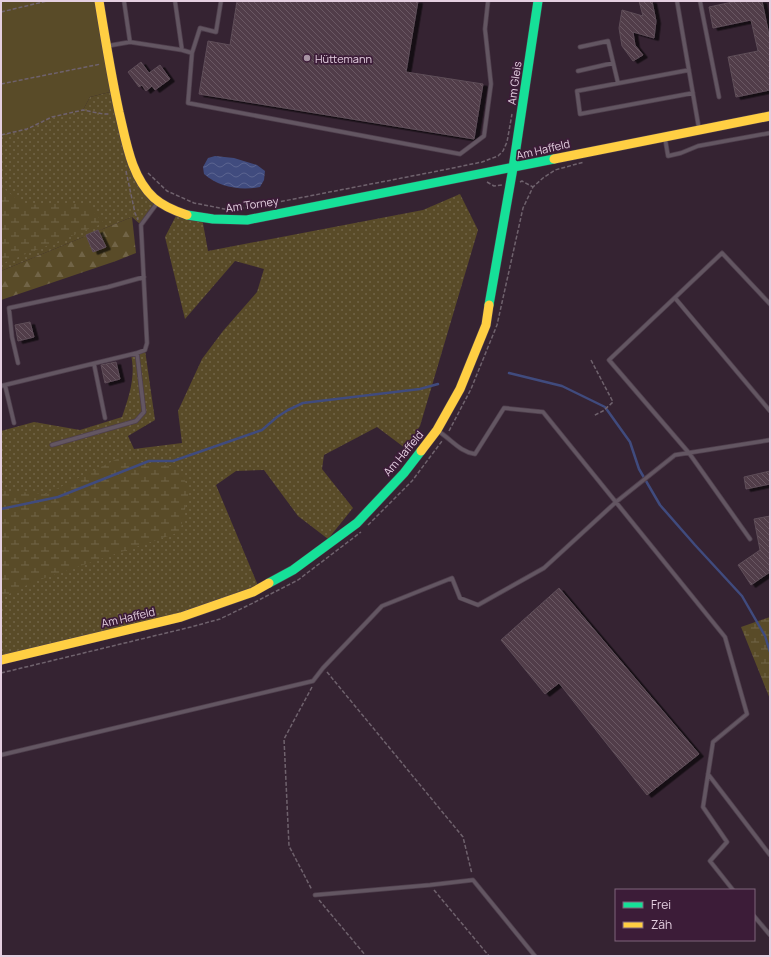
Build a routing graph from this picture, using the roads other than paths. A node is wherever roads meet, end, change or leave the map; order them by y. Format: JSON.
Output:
{"nodes":[{"id":1,"x":99,"y":1,"type":"edge"},
{"id":2,"x":124,"y":1,"type":"edge"},
{"id":3,"x":175,"y":1,"type":"edge"},
{"id":4,"x":221,"y":1,"type":"edge"},
{"id":5,"x":488,"y":1,"type":"edge"},
{"id":6,"x":538,"y":1,"type":"edge"},
{"id":7,"x":677,"y":1,"type":"edge"},
{"id":8,"x":700,"y":1,"type":"edge"},
{"id":9,"x":130,"y":42,"type":"junction"},
{"id":10,"x":106,"y":46,"type":"junction"},
{"id":11,"x":580,"y":47,"type":"dead end"},
{"id":12,"x":182,"y":50,"type":"junction"},
{"id":13,"x":192,"y":53,"type":"junction"},
{"id":14,"x":613,"y":63,"type":"junction"},
{"id":15,"x":689,"y":70,"type":"junction"},
{"id":16,"x":578,"y":71,"type":"dead end"},
{"id":17,"x":618,"y":83,"type":"junction"},
{"id":18,"x":693,"y":93,"type":"junction"},
{"id":19,"x":719,"y":97,"type":"dead end"},
{"id":20,"x":770,"y":116,"type":"edge"},
{"id":21,"x":699,"y":130,"type":"junction"},
{"id":22,"x":770,"y":133,"type":"edge"},
{"id":23,"x":664,"y":137,"type":"junction"},
{"id":24,"x":513,"y":168,"type":"junction"},
{"id":25,"x":158,"y":202,"type":"junction"},
{"id":26,"x":144,"y":278,"type":"junction"},
{"id":27,"x":675,"y":298,"type":"junction"},
{"id":28,"x":770,"y":304,"type":"edge"},
{"id":29,"x":137,"y":353,"type":"junction"},
{"id":30,"x":18,"y":363,"type":"dead end"},
{"id":31,"x":94,"y":364,"type":"junction"},
{"id":32,"x":3,"y":386,"type":"edge"},
{"id":33,"x":770,"y":411,"type":"edge"},
{"id":34,"x":106,"y":418,"type":"dead end"},
{"id":35,"x":14,"y":423,"type":"dead end"},
{"id":36,"x":438,"y":430,"type":"junction"},
{"id":37,"x":770,"y":440,"type":"edge"},
{"id":38,"x":52,"y":445,"type":"dead end"},
{"id":39,"x":689,"y":453,"type":"junction"},
{"id":40,"x":616,"y":502,"type":"junction"},
{"id":41,"x":750,"y":539,"type":"dead end"},
{"id":42,"x":1,"y":660,"type":"edge"},
{"id":43,"x":2,"y":754,"type":"edge"},
{"id":44,"x":708,"y":774,"type":"junction"},
{"id":45,"x":770,"y":855,"type":"edge"},
{"id":46,"x":733,"y":889,"type":"edge"},
{"id":47,"x":315,"y":895,"type":"road end"},
{"id":48,"x":755,"y":917,"type":"edge"},
{"id":49,"x":770,"y":936,"type":"edge"},
{"id":50,"x":535,"y":956,"type":"edge"}],
"edges":[{"from":1,"to":10,"type":"street","name":"Am Torney"},
{"from":2,"to":9,"type":"lane"},
{"from":3,"to":12,"type":"lane"},
{"from":4,"to":13,"type":"lane"},
{"from":5,"to":13,"type":"lane"},
{"from":6,"to":24,"type":"street","name":"Am Gleis"},
{"from":7,"to":15,"type":"lane"},
{"from":8,"to":19,"type":"lane"},
{"from":9,"to":10,"type":"lane"},
{"from":9,"to":12,"type":"lane"},
{"from":10,"to":25,"type":"street","name":"Am Torney"},
{"from":11,"to":14,"type":"lane"},
{"from":12,"to":13,"type":"lane"},
{"from":14,"to":16,"type":"lane"},
{"from":14,"to":17,"type":"lane"},
{"from":15,"to":17,"type":"lane"},
{"from":15,"to":18,"type":"lane"},
{"from":17,"to":18,"type":"lane"},
{"from":18,"to":21,"type":"lane"},
{"from":20,"to":21,"type":"street","name":"Am Haffeld"},
{"from":21,"to":23,"type":"street","name":"Am Haffeld"},
{"from":22,"to":23,"type":"lane"},
{"from":23,"to":24,"type":"street","name":"Am Haffeld"},
{"from":24,"to":25,"type":"street","name":"Am Torney"},
{"from":24,"to":36,"type":"street","name":"Am Haffeld"},
{"from":25,"to":26,"type":"lane"},
{"from":26,"to":29,"type":"lane"},
{"from":26,"to":30,"type":"lane"},
{"from":27,"to":28,"type":"lane"},
{"from":27,"to":33,"type":"lane"},
{"from":27,"to":39,"type":"lane"},
{"from":29,"to":31,"type":"lane"},
{"from":29,"to":38,"type":"lane"},
{"from":31,"to":32,"type":"lane"},
{"from":31,"to":34,"type":"lane"},
{"from":32,"to":35,"type":"lane"},
{"from":36,"to":40,"type":"lane"},
{"from":36,"to":42,"type":"street","name":"Am Haffeld"},
{"from":37,"to":39,"type":"lane"},
{"from":39,"to":40,"type":"lane"},
{"from":39,"to":41,"type":"lane"},
{"from":40,"to":43,"type":"lane"},
{"from":40,"to":44,"type":"lane"},
{"from":44,"to":45,"type":"lane"},
{"from":44,"to":46,"type":"lane"},
{"from":47,"to":50,"type":"lane"},
{"from":48,"to":49,"type":"lane"}]}
